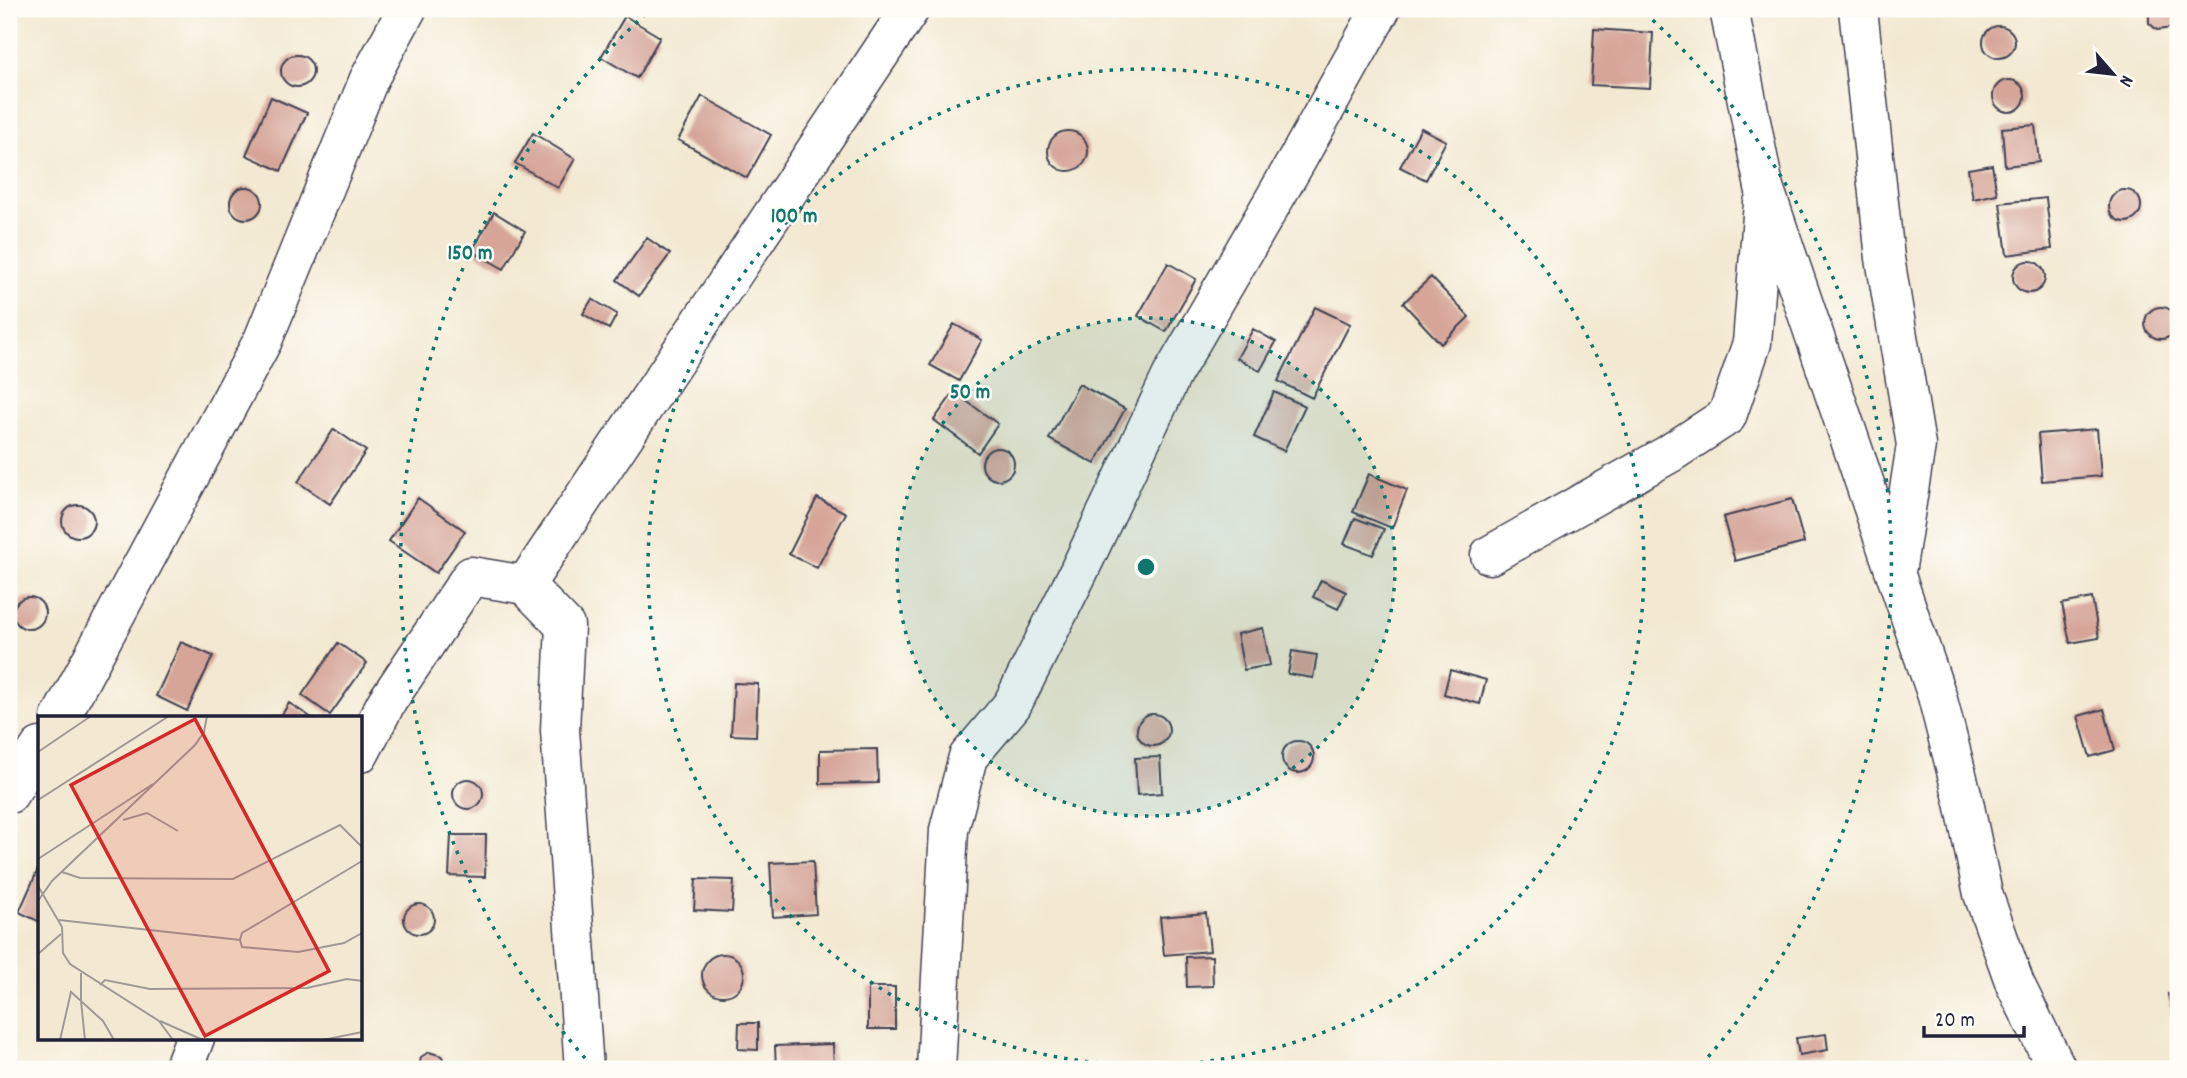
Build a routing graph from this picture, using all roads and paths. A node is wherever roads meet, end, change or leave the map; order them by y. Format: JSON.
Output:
{"nodes":[{"id":1,"x":407,"y":9,"type":"edge"},
{"id":2,"x":910,"y":9,"type":"edge"},
{"id":3,"x":1381,"y":9,"type":"edge"},
{"id":4,"x":1729,"y":9,"type":"edge"},
{"id":5,"x":1858,"y":9,"type":"edge"},
{"id":6,"x":1764,"y":187,"type":"junction"},
{"id":7,"x":1490,"y":555,"type":"dead end"},
{"id":8,"x":1896,"y":571,"type":"junction"},
{"id":9,"x":525,"y":585,"type":"junction"},
{"id":10,"x":61,"y":716,"type":"edge"},
{"id":11,"x":362,"y":749,"type":"edge"},
{"id":12,"x":38,"y":750,"type":"edge"},
{"id":13,"x":9,"y":794,"type":"edge"},
{"id":14,"x":194,"y":1040,"type":"edge"},
{"id":15,"x":183,"y":1069,"type":"edge"},
{"id":16,"x":584,"y":1069,"type":"edge"},
{"id":17,"x":936,"y":1069,"type":"edge"},
{"id":18,"x":2057,"y":1069,"type":"edge"}],
"edges":[{"from":1,"to":10,"type":"street"},
{"from":2,"to":9,"type":"street"},
{"from":3,"to":17,"type":"street"},
{"from":4,"to":6,"type":"street"},
{"from":5,"to":8,"type":"street"},
{"from":6,"to":7,"type":"street"},
{"from":6,"to":8,"type":"street"},
{"from":8,"to":18,"type":"street"},
{"from":9,"to":11,"type":"street"},
{"from":9,"to":16,"type":"street"},
{"from":12,"to":13,"type":"street"},
{"from":14,"to":15,"type":"street"}]}
